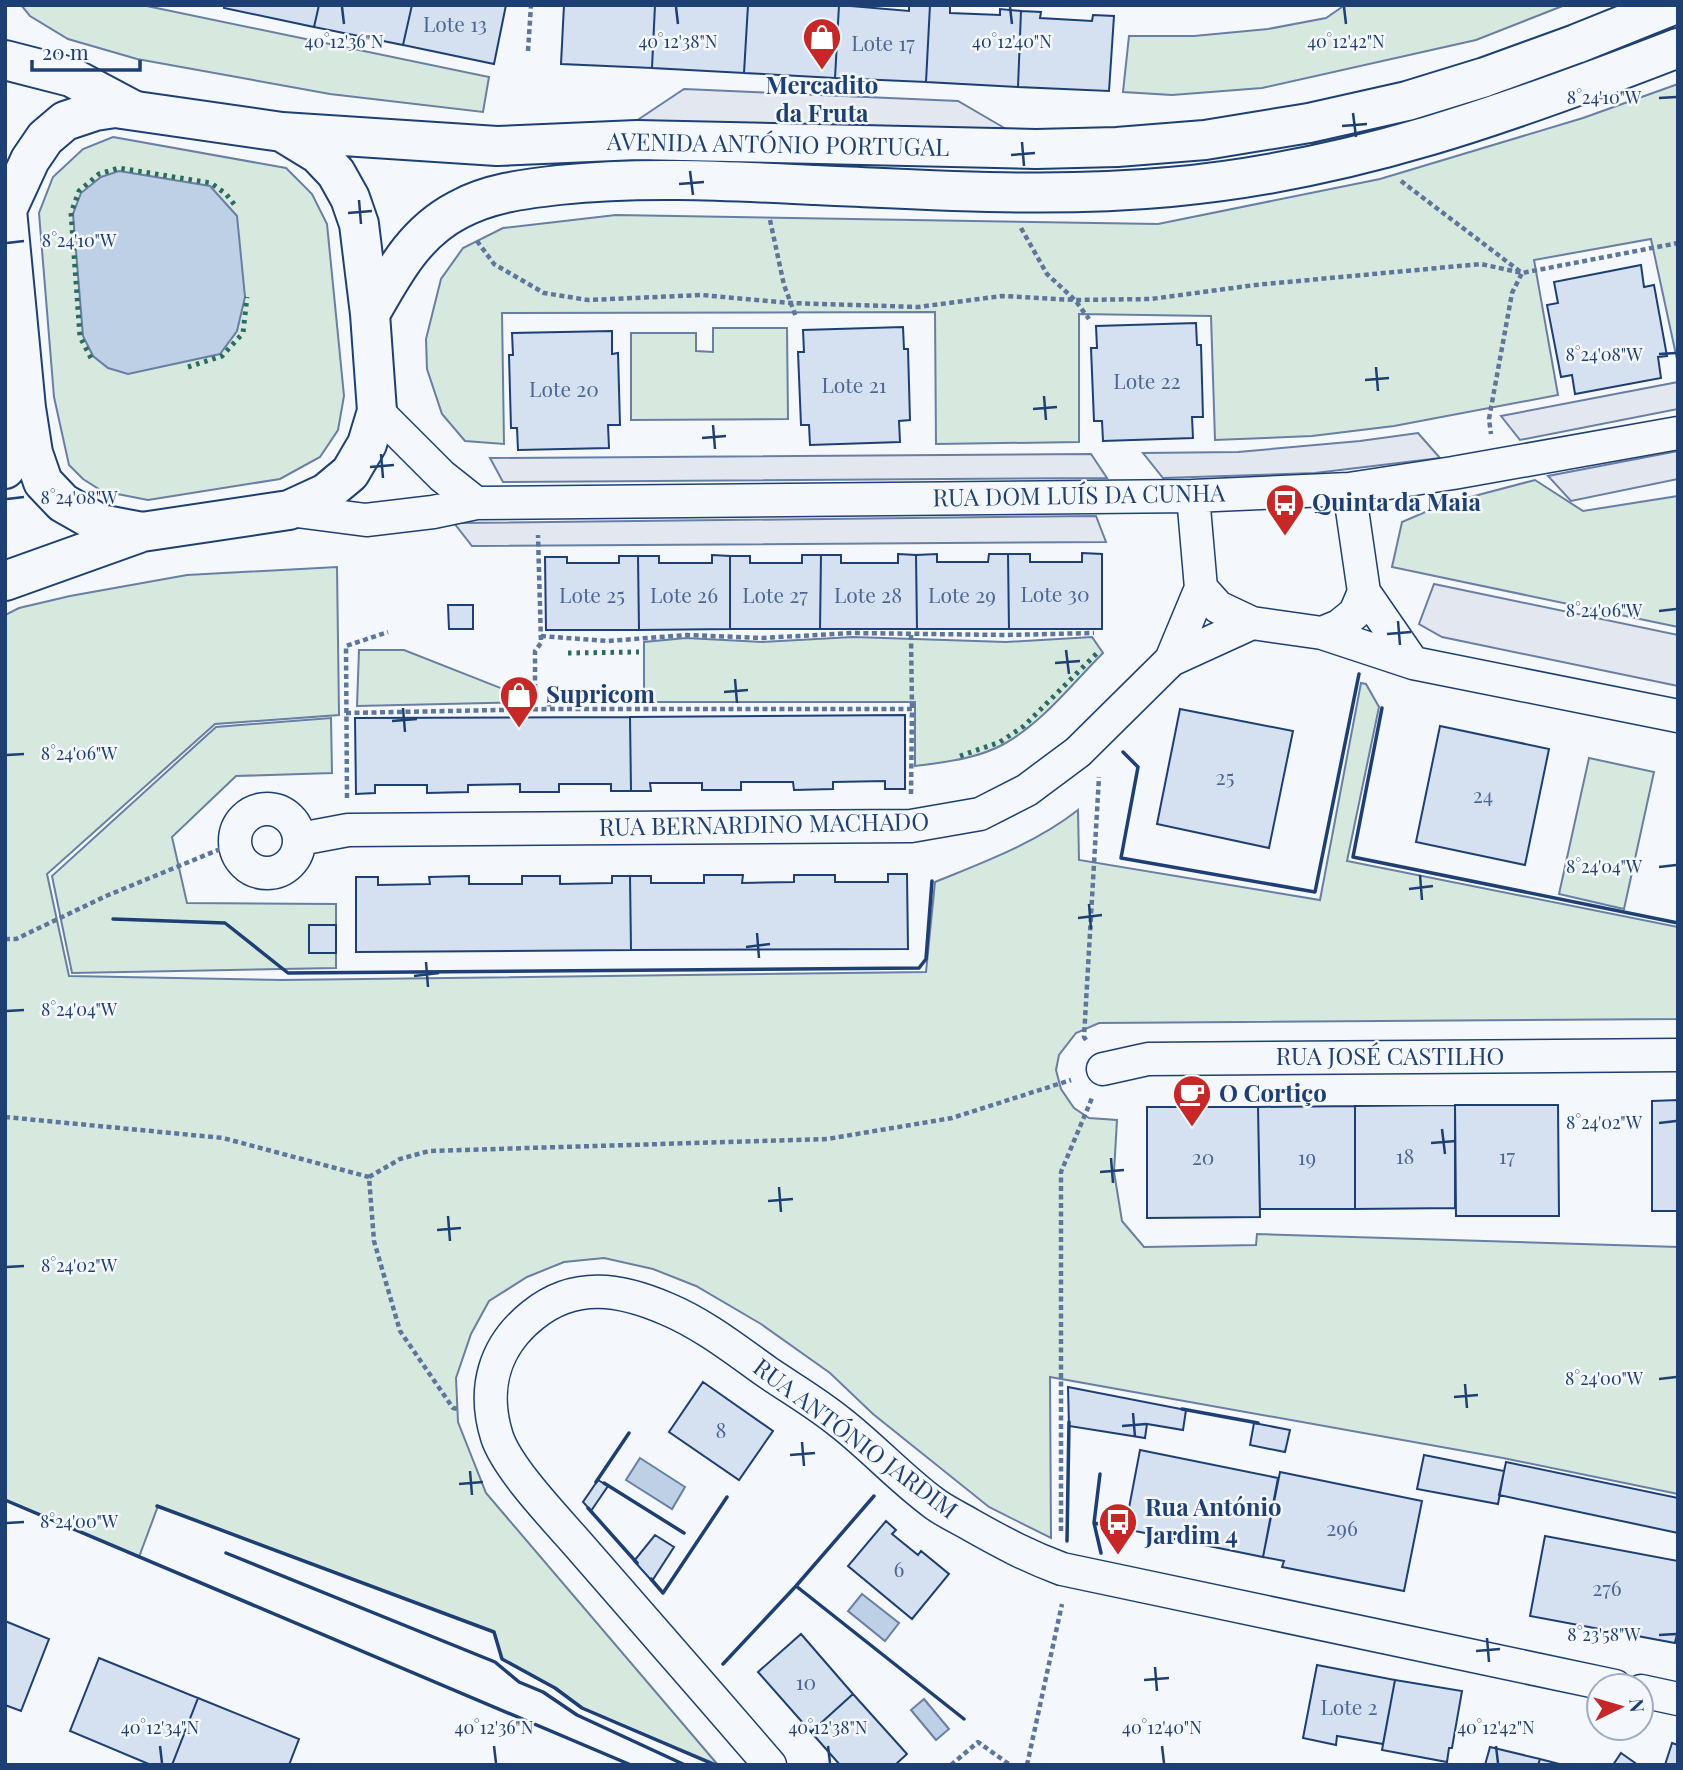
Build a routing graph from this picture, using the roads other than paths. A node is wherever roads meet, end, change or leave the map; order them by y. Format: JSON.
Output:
{"nodes":[{"id":1,"x":1673,"y":5,"type":"edge"},
{"id":2,"x":1678,"y":48,"type":"edge"},
{"id":3,"x":8,"y":57,"type":"edge"},
{"id":4,"x":133,"y":110,"type":"junction"},
{"id":5,"x":282,"y":132,"type":"junction"},
{"id":6,"x":6,"y":206,"type":"edge"},
{"id":7,"x":370,"y":314,"type":"junction"},
{"id":8,"x":26,"y":408,"type":"junction"},
{"id":9,"x":377,"y":411,"type":"junction"},
{"id":10,"x":1678,"y":433,"type":"edge"},
{"id":11,"x":5,"y":469,"type":"edge"},
{"id":12,"x":1349,"y":489,"type":"junction"},
{"id":13,"x":1193,"y":496,"type":"junction"},
{"id":14,"x":476,"y":503,"type":"junction"},
{"id":15,"x":289,"y":510,"type":"junction"},
{"id":16,"x":142,"y":531,"type":"junction"},
{"id":17,"x":5,"y":581,"type":"edge"},
{"id":18,"x":1201,"y":588,"type":"junction"},
{"id":19,"x":1364,"y":592,"type":"junction"},
{"id":20,"x":1252,"y":622,"type":"junction"},
{"id":21,"x":1322,"y":632,"type":"junction"},
{"id":22,"x":1171,"y":660,"type":"junction"},
{"id":23,"x":1413,"y":663,"type":"junction"},
{"id":24,"x":1678,"y":716,"type":"edge"},
{"id":25,"x":300,"y":839,"type":"junction"},
{"id":26,"x":1678,"y":1055,"type":"edge"},
{"id":27,"x":1103,"y":1069,"type":"road end"},
{"id":28,"x":1585,"y":1680,"type":"edge"},
{"id":29,"x":1655,"y":1694,"type":"edge"},
{"id":30,"x":1678,"y":1699,"type":"edge"},
{"id":31,"x":770,"y":1765,"type":"edge"}],
"edges":[{"from":1,"to":5,"type":"main road","name":"AVENIDA ANTÓNIO PORTUGAL"},
{"from":2,"to":7,"type":"main road","name":"AVENIDA ANTÓNIO PORTUGAL"},
{"from":3,"to":4,"type":"main road"},
{"from":4,"to":5,"type":"main road","name":"AVENIDA ANTÓNIO PORTUGAL"},
{"from":4,"to":6,"type":"main road"},
{"from":5,"to":7,"type":"main road"},
{"from":6,"to":8,"type":"main road"},
{"from":7,"to":9,"type":"main road"},
{"from":8,"to":11,"type":"main road"},
{"from":8,"to":16,"type":"main road"},
{"from":9,"to":14,"type":"street"},
{"from":9,"to":15,"type":"main road"},
{"from":10,"to":12,"type":"street","name":"RUA DOM LUÍS DA CUNHA"},
{"from":12,"to":13,"type":"street","name":"RUA DOM LUÍS DA CUNHA"},
{"from":12,"to":19,"type":"street"},
{"from":13,"to":14,"type":"street","name":"RUA DOM LUÍS DA CUNHA"},
{"from":13,"to":18,"type":"street"},
{"from":14,"to":15,"type":"street","name":"RUA DOM LUÍS DA CUNHA"},
{"from":15,"to":16,"type":"main road"},
{"from":16,"to":17,"type":"main road"},
{"from":18,"to":20,"type":"street"},
{"from":18,"to":22,"type":"street"},
{"from":19,"to":21,"type":"street"},
{"from":19,"to":23,"type":"street"},
{"from":20,"to":21,"type":"street"},
{"from":20,"to":22,"type":"street"},
{"from":21,"to":23,"type":"street"},
{"from":22,"to":25,"type":"street","name":"RUA BERNARDINO MACHADO"},
{"from":23,"to":24,"type":"street"},
{"from":25,"to":25,"type":"street"},
{"from":26,"to":27,"type":"street","name":"RUA JOSÉ CASTILHO"},
{"from":28,"to":31,"type":"street","name":"RUA ANTÓNIO JARDIM"},
{"from":29,"to":30,"type":"street"}]}
